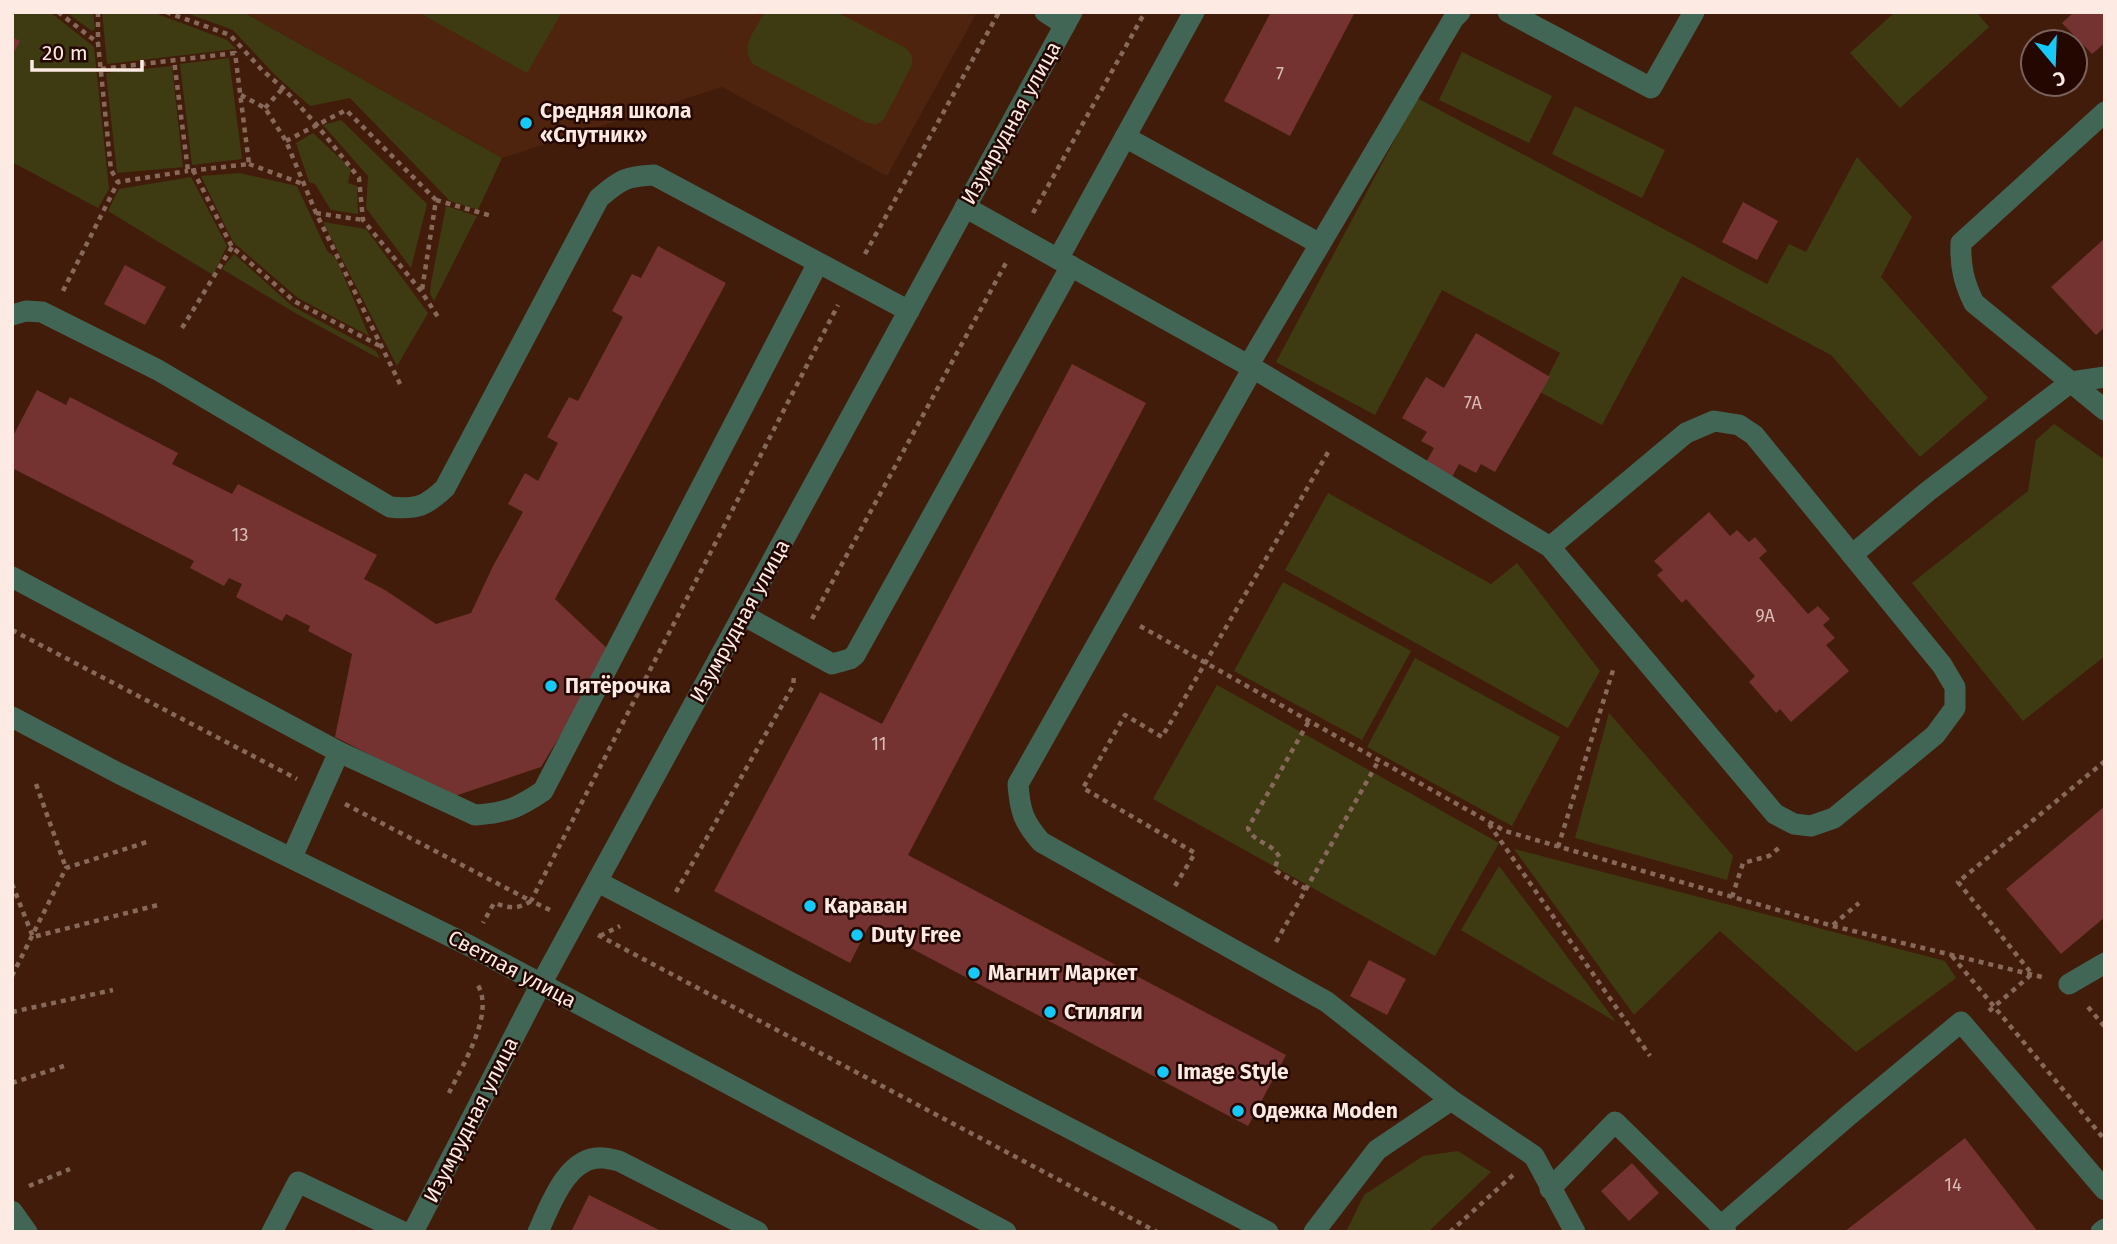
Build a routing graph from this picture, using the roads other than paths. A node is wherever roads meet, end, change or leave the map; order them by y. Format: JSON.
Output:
{"nodes":[{"id":1,"x":1045,"y":12,"type":"edge"},
{"id":2,"x":1194,"y":12,"type":"edge"},
{"id":3,"x":1460,"y":12,"type":"edge"},
{"id":4,"x":1508,"y":12,"type":"edge"},
{"id":5,"x":1694,"y":12,"type":"edge"},
{"id":6,"x":1068,"y":18,"type":"edge"},
{"id":7,"x":2105,"y":112,"type":"edge"},
{"id":8,"x":1125,"y":137,"type":"junction"},
{"id":9,"x":965,"y":207,"type":"junction"},
{"id":10,"x":1320,"y":244,"type":"junction"},
{"id":11,"x":818,"y":262,"type":"junction"},
{"id":12,"x":1064,"y":262,"type":"junction"},
{"id":13,"x":909,"y":311,"type":"junction"},
{"id":14,"x":12,"y":315,"type":"edge"},
{"id":15,"x":1250,"y":367,"type":"junction"},
{"id":16,"x":2105,"y":377,"type":"edge"},
{"id":17,"x":2071,"y":382,"type":"junction"},
{"id":18,"x":2105,"y":410,"type":"edge"},
{"id":19,"x":1550,"y":547,"type":"junction"},
{"id":20,"x":1852,"y":555,"type":"junction"},
{"id":21,"x":12,"y":577,"type":"edge"},
{"id":22,"x":743,"y":615,"type":"junction"},
{"id":23,"x":12,"y":717,"type":"edge"},
{"id":24,"x":339,"y":752,"type":"junction"},
{"id":25,"x":292,"y":857,"type":"junction"},
{"id":26,"x":598,"y":882,"type":"junction"},
{"id":27,"x":2105,"y":962,"type":"edge"},
{"id":28,"x":541,"y":984,"type":"junction"},
{"id":29,"x":2068,"y":984,"type":"road end"},
{"id":30,"x":1451,"y":1100,"type":"junction"},
{"id":31,"x":1550,"y":1189,"type":"junction"},
{"id":32,"x":2105,"y":1190,"type":"edge"},
{"id":33,"x":12,"y":1211,"type":"edge"},
{"id":34,"x":1724,"y":1229,"type":"edge"},
{"id":35,"x":27,"y":1232,"type":"edge"},
{"id":36,"x":272,"y":1232,"type":"edge"},
{"id":37,"x":404,"y":1232,"type":"edge"},
{"id":38,"x":413,"y":1232,"type":"edge"},
{"id":39,"x":538,"y":1232,"type":"edge"},
{"id":40,"x":758,"y":1232,"type":"edge"},
{"id":41,"x":1006,"y":1232,"type":"edge"},
{"id":42,"x":1268,"y":1232,"type":"edge"},
{"id":43,"x":1314,"y":1232,"type":"edge"},
{"id":44,"x":1574,"y":1232,"type":"edge"}],
"edges":[{"from":1,"to":6,"type":"street"},
{"from":2,"to":8,"type":"street"},
{"from":3,"to":10,"type":"street"},
{"from":4,"to":5,"type":"street"},
{"from":6,"to":9,"type":"street","name":"Изумрудная улица"},
{"from":7,"to":17,"type":"street"},
{"from":8,"to":10,"type":"street"},
{"from":8,"to":12,"type":"street"},
{"from":9,"to":12,"type":"street"},
{"from":9,"to":13,"type":"street","name":"Изумрудная улица"},
{"from":10,"to":15,"type":"street"},
{"from":11,"to":13,"type":"street"},
{"from":11,"to":14,"type":"street"},
{"from":11,"to":24,"type":"street"},
{"from":12,"to":15,"type":"street"},
{"from":12,"to":22,"type":"street"},
{"from":13,"to":22,"type":"street","name":"Изумрудная улица"},
{"from":15,"to":19,"type":"street"},
{"from":15,"to":30,"type":"street"},
{"from":16,"to":17,"type":"street"},
{"from":17,"to":18,"type":"street"},
{"from":17,"to":20,"type":"street"},
{"from":19,"to":20,"type":"street"},
{"from":19,"to":20,"type":"street"},
{"from":21,"to":24,"type":"street"},
{"from":22,"to":26,"type":"street","name":"Изумрудная улица"},
{"from":23,"to":25,"type":"street","name":"Светлая улица"},
{"from":24,"to":25,"type":"street"},
{"from":25,"to":28,"type":"street","name":"Светлая улица"},
{"from":26,"to":28,"type":"street","name":"Изумрудная улица"},
{"from":26,"to":42,"type":"street"},
{"from":27,"to":29,"type":"street"},
{"from":28,"to":38,"type":"street","name":"Изумрудная улица"},
{"from":28,"to":41,"type":"street","name":"Светлая улица"},
{"from":30,"to":31,"type":"street"},
{"from":30,"to":43,"type":"street"},
{"from":31,"to":34,"type":"street"},
{"from":31,"to":44,"type":"street"},
{"from":32,"to":34,"type":"street"},
{"from":33,"to":35,"type":"street"},
{"from":36,"to":37,"type":"street"},
{"from":39,"to":40,"type":"street"}]}
